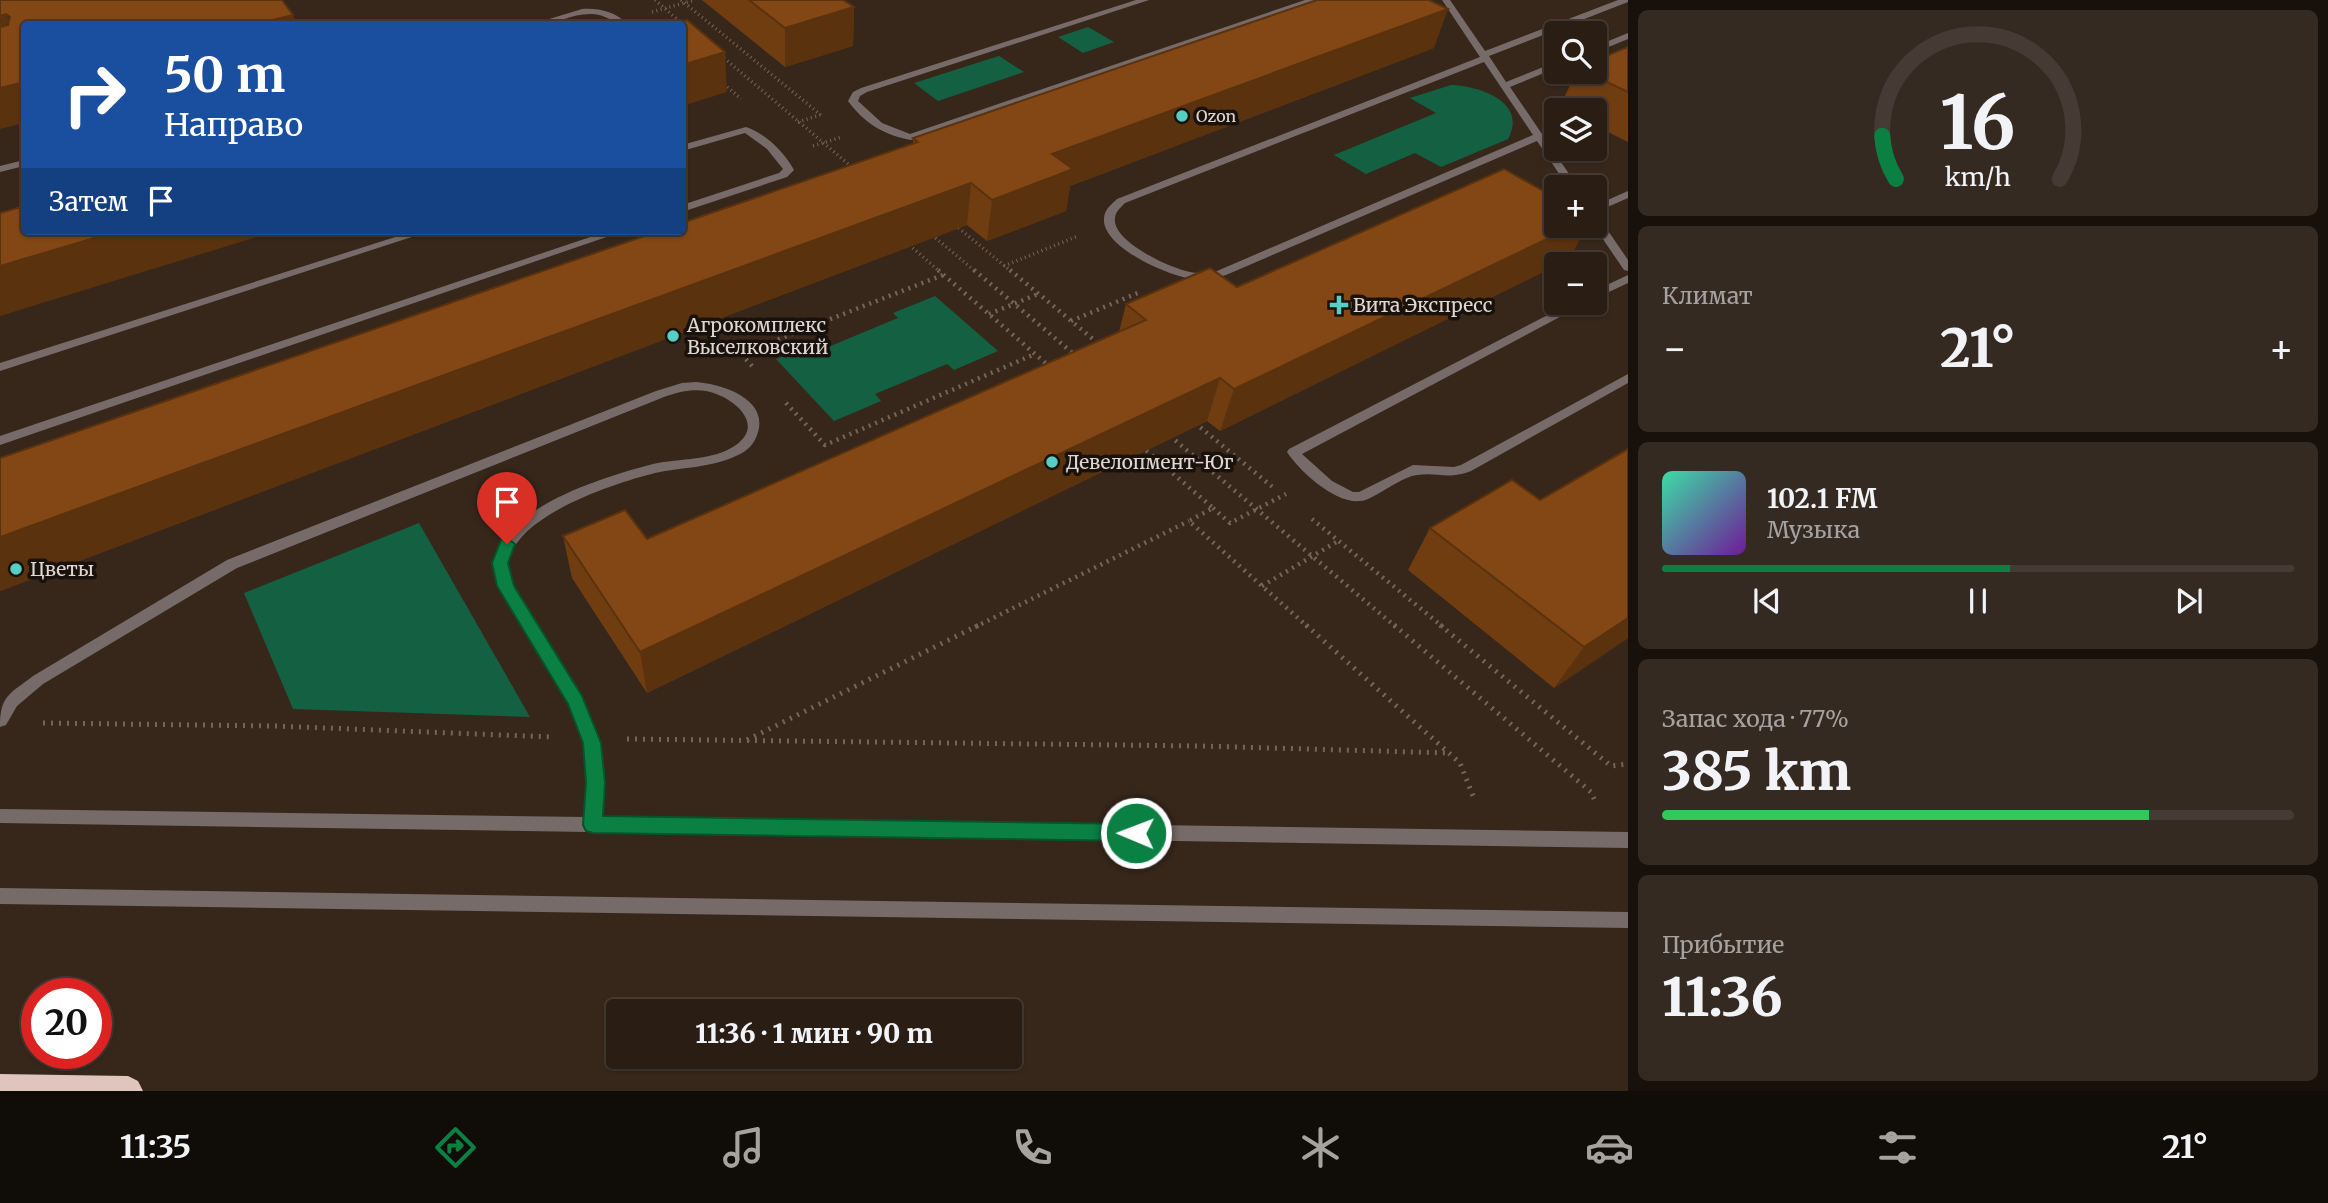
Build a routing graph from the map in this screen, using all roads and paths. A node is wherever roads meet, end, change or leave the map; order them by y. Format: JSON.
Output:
{"nodes":[{"id":1,"x":654,"y":0,"type":"edge"},
{"id":2,"x":695,"y":0,"type":"edge"},
{"id":3,"x":1145,"y":0,"type":"edge"},
{"id":4,"x":1313,"y":0,"type":"edge"},
{"id":5,"x":1446,"y":0,"type":"edge"},
{"id":6,"x":1626,"y":0,"type":"edge"},
{"id":7,"x":683,"y":1,"type":"edge"},
{"id":8,"x":665,"y":8,"type":"junction"},
{"id":9,"x":549,"y":21,"type":"edge"},
{"id":10,"x":620,"y":21,"type":"edge"},
{"id":11,"x":628,"y":21,"type":"edge"},
{"id":12,"x":680,"y":21,"type":"edge"},
{"id":13,"x":686,"y":26,"type":"edge"},
{"id":14,"x":696,"y":35,"type":"edge"},
{"id":15,"x":1628,"y":36,"type":"edge"},
{"id":16,"x":1607,"y":45,"type":"edge"},
{"id":17,"x":716,"y":52,"type":"edge"},
{"id":18,"x":1485,"y":57,"type":"junction"},
{"id":19,"x":1544,"y":70,"type":"edge"},
{"id":20,"x":714,"y":75,"type":"edge"},
{"id":21,"x":1504,"y":86,"type":"junction"},
{"id":22,"x":745,"y":102,"type":"dead end"},
{"id":23,"x":821,"y":115,"type":"junction"},
{"id":24,"x":828,"y":121,"type":"dead end"},
{"id":25,"x":799,"y":122,"type":"junction"},
{"id":26,"x":788,"y":126,"type":"dead end"},
{"id":27,"x":836,"y":128,"type":"dead end"},
{"id":28,"x":1539,"y":136,"type":"junction"},
{"id":29,"x":824,"y":143,"type":"junction"},
{"id":30,"x":686,"y":147,"type":"edge"},
{"id":31,"x":812,"y":147,"type":"dead end"},
{"id":32,"x":21,"y":164,"type":"edge"},
{"id":33,"x":0,"y":169,"type":"edge"},
{"id":34,"x":855,"y":170,"type":"edge"},
{"id":35,"x":1565,"y":175,"type":"edge"},
{"id":36,"x":1628,"y":194,"type":"edge"},
{"id":37,"x":1607,"y":203,"type":"edge"},
{"id":38,"x":686,"y":208,"type":"edge"},
{"id":39,"x":951,"y":222,"type":"edge"},
{"id":40,"x":1111,"y":223,"type":"junction"},
{"id":41,"x":929,"y":232,"type":"edge"},
{"id":42,"x":412,"y":235,"type":"edge"},
{"id":43,"x":607,"y":235,"type":"edge"},
{"id":44,"x":1607,"y":235,"type":"edge"},
{"id":45,"x":903,"y":239,"type":"edge"},
{"id":46,"x":1626,"y":260,"type":"edge"},
{"id":47,"x":1004,"y":266,"type":"junction"},
{"id":48,"x":1183,"y":274,"type":"junction"},
{"id":49,"x":944,"y":275,"type":"junction"},
{"id":50,"x":1628,"y":278,"type":"edge"},
{"id":51,"x":1607,"y":289,"type":"edge"},
{"id":52,"x":1038,"y":294,"type":"junction"},
{"id":53,"x":1014,"y":304,"type":"junction"},
{"id":54,"x":989,"y":314,"type":"junction"},
{"id":55,"x":1557,"y":315,"type":"edge"},
{"id":56,"x":1072,"y":321,"type":"junction"},
{"id":57,"x":1103,"y":348,"type":"edge"},
{"id":58,"x":1035,"y":354,"type":"junction"},
{"id":59,"x":1077,"y":357,"type":"edge"},
{"id":60,"x":0,"y":367,"type":"edge"},
{"id":61,"x":1056,"y":372,"type":"edge"},
{"id":62,"x":758,"y":373,"type":"dead end"},
{"id":63,"x":1628,"y":378,"type":"edge"},
{"id":64,"x":783,"y":400,"type":"dead end"},
{"id":65,"x":1188,"y":417,"type":"edge"},
{"id":66,"x":1162,"y":429,"type":"edge"},
{"id":67,"x":0,"y":441,"type":"edge"},
{"id":68,"x":1140,"y":445,"type":"edge"},
{"id":69,"x":1320,"y":476,"type":"junction"},
{"id":70,"x":1283,"y":495,"type":"junction"},
{"id":71,"x":1292,"y":503,"type":"dead end"},
{"id":72,"x":1213,"y":508,"type":"junction"},
{"id":73,"x":1257,"y":509,"type":"junction"},
{"id":74,"x":1310,"y":518,"type":"dead end"},
{"id":75,"x":1189,"y":521,"type":"junction"},
{"id":76,"x":1338,"y":541,"type":"junction"},
{"id":77,"x":1313,"y":556,"type":"junction"},
{"id":78,"x":1262,"y":586,"type":"junction"},
{"id":79,"x":0,"y":720,"type":"edge"},
{"id":80,"x":41,"y":723,"type":"dead end"},
{"id":81,"x":590,"y":739,"type":"junction"},
{"id":82,"x":746,"y":741,"type":"junction"},
{"id":83,"x":1450,"y":753,"type":"junction"},
{"id":84,"x":1628,"y":764,"type":"edge"},
{"id":85,"x":0,"y":817,"type":"edge"},
{"id":86,"x":593,"y":825,"type":"junction"},
{"id":87,"x":1489,"y":838,"type":"junction"},
{"id":88,"x":1621,"y":840,"type":"edge"},
{"id":89,"x":0,"y":896,"type":"edge"},
{"id":90,"x":1628,"y":920,"type":"edge"},
{"id":91,"x":0,"y":1088,"type":"edge"},
{"id":92,"x":128,"y":1091,"type":"edge"}],
"edges":[{"from":1,"to":8,"type":"path"},
{"from":2,"to":7,"type":"path"},
{"from":3,"to":4,"type":"lane"},
{"from":5,"to":18,"type":"lane"},
{"from":6,"to":18,"type":"lane"},
{"from":7,"to":8,"type":"path"},
{"from":7,"to":23,"type":"path"},
{"from":8,"to":11,"type":"path"},
{"from":8,"to":12,"type":"path"},
{"from":9,"to":10,"type":"lane"},
{"from":13,"to":14,"type":"path"},
{"from":15,"to":16,"type":"lane"},
{"from":17,"to":25,"type":"path"},
{"from":18,"to":21,"type":"lane"},
{"from":18,"to":40,"type":"lane"},
{"from":19,"to":21,"type":"lane"},
{"from":20,"to":22,"type":"path"},
{"from":21,"to":28,"type":"lane"},
{"from":23,"to":24,"type":"path"},
{"from":23,"to":25,"type":"path"},
{"from":25,"to":26,"type":"path"},
{"from":25,"to":29,"type":"path"},
{"from":27,"to":29,"type":"path"},
{"from":28,"to":35,"type":"lane"},
{"from":28,"to":48,"type":"lane"},
{"from":29,"to":31,"type":"path"},
{"from":29,"to":34,"type":"path"},
{"from":30,"to":38,"type":"lane"},
{"from":32,"to":33,"type":"lane"},
{"from":36,"to":37,"type":"lane"},
{"from":39,"to":47,"type":"path"},
{"from":40,"to":47,"type":"path"},
{"from":40,"to":48,"type":"lane"},
{"from":41,"to":53,"type":"path"},
{"from":42,"to":60,"type":"lane"},
{"from":43,"to":67,"type":"lane"},
{"from":44,"to":46,"type":"lane"},
{"from":45,"to":49,"type":"path"},
{"from":47,"to":52,"type":"path"},
{"from":48,"to":56,"type":"path"},
{"from":49,"to":54,"type":"path"},
{"from":49,"to":62,"type":"path"},
{"from":50,"to":51,"type":"lane"},
{"from":52,"to":53,"type":"path"},
{"from":52,"to":56,"type":"path"},
{"from":53,"to":54,"type":"path"},
{"from":53,"to":59,"type":"path"},
{"from":54,"to":58,"type":"path"},
{"from":55,"to":69,"type":"lane"},
{"from":56,"to":57,"type":"path"},
{"from":58,"to":61,"type":"path"},
{"from":58,"to":64,"type":"path"},
{"from":63,"to":69,"type":"lane"},
{"from":65,"to":70,"type":"path"},
{"from":66,"to":73,"type":"path"},
{"from":68,"to":72,"type":"path"},
{"from":69,"to":70,"type":"path"},
{"from":70,"to":71,"type":"path"},
{"from":70,"to":73,"type":"path"},
{"from":72,"to":73,"type":"path"},
{"from":72,"to":75,"type":"path"},
{"from":73,"to":77,"type":"path"},
{"from":74,"to":76,"type":"path"},
{"from":75,"to":78,"type":"path"},
{"from":75,"to":82,"type":"path"},
{"from":76,"to":77,"type":"path"},
{"from":76,"to":84,"type":"path"},
{"from":77,"to":78,"type":"path"},
{"from":77,"to":88,"type":"path"},
{"from":78,"to":83,"type":"path"},
{"from":79,"to":81,"type":"lane"},
{"from":80,"to":81,"type":"path"},
{"from":81,"to":82,"type":"path"},
{"from":81,"to":86,"type":"lane"},
{"from":82,"to":83,"type":"path"},
{"from":83,"to":87,"type":"path"},
{"from":85,"to":86,"type":"lane"},
{"from":86,"to":87,"type":"lane"},
{"from":87,"to":88,"type":"lane"},
{"from":89,"to":90,"type":"lane"},
{"from":91,"to":92,"type":"highway"}]}
